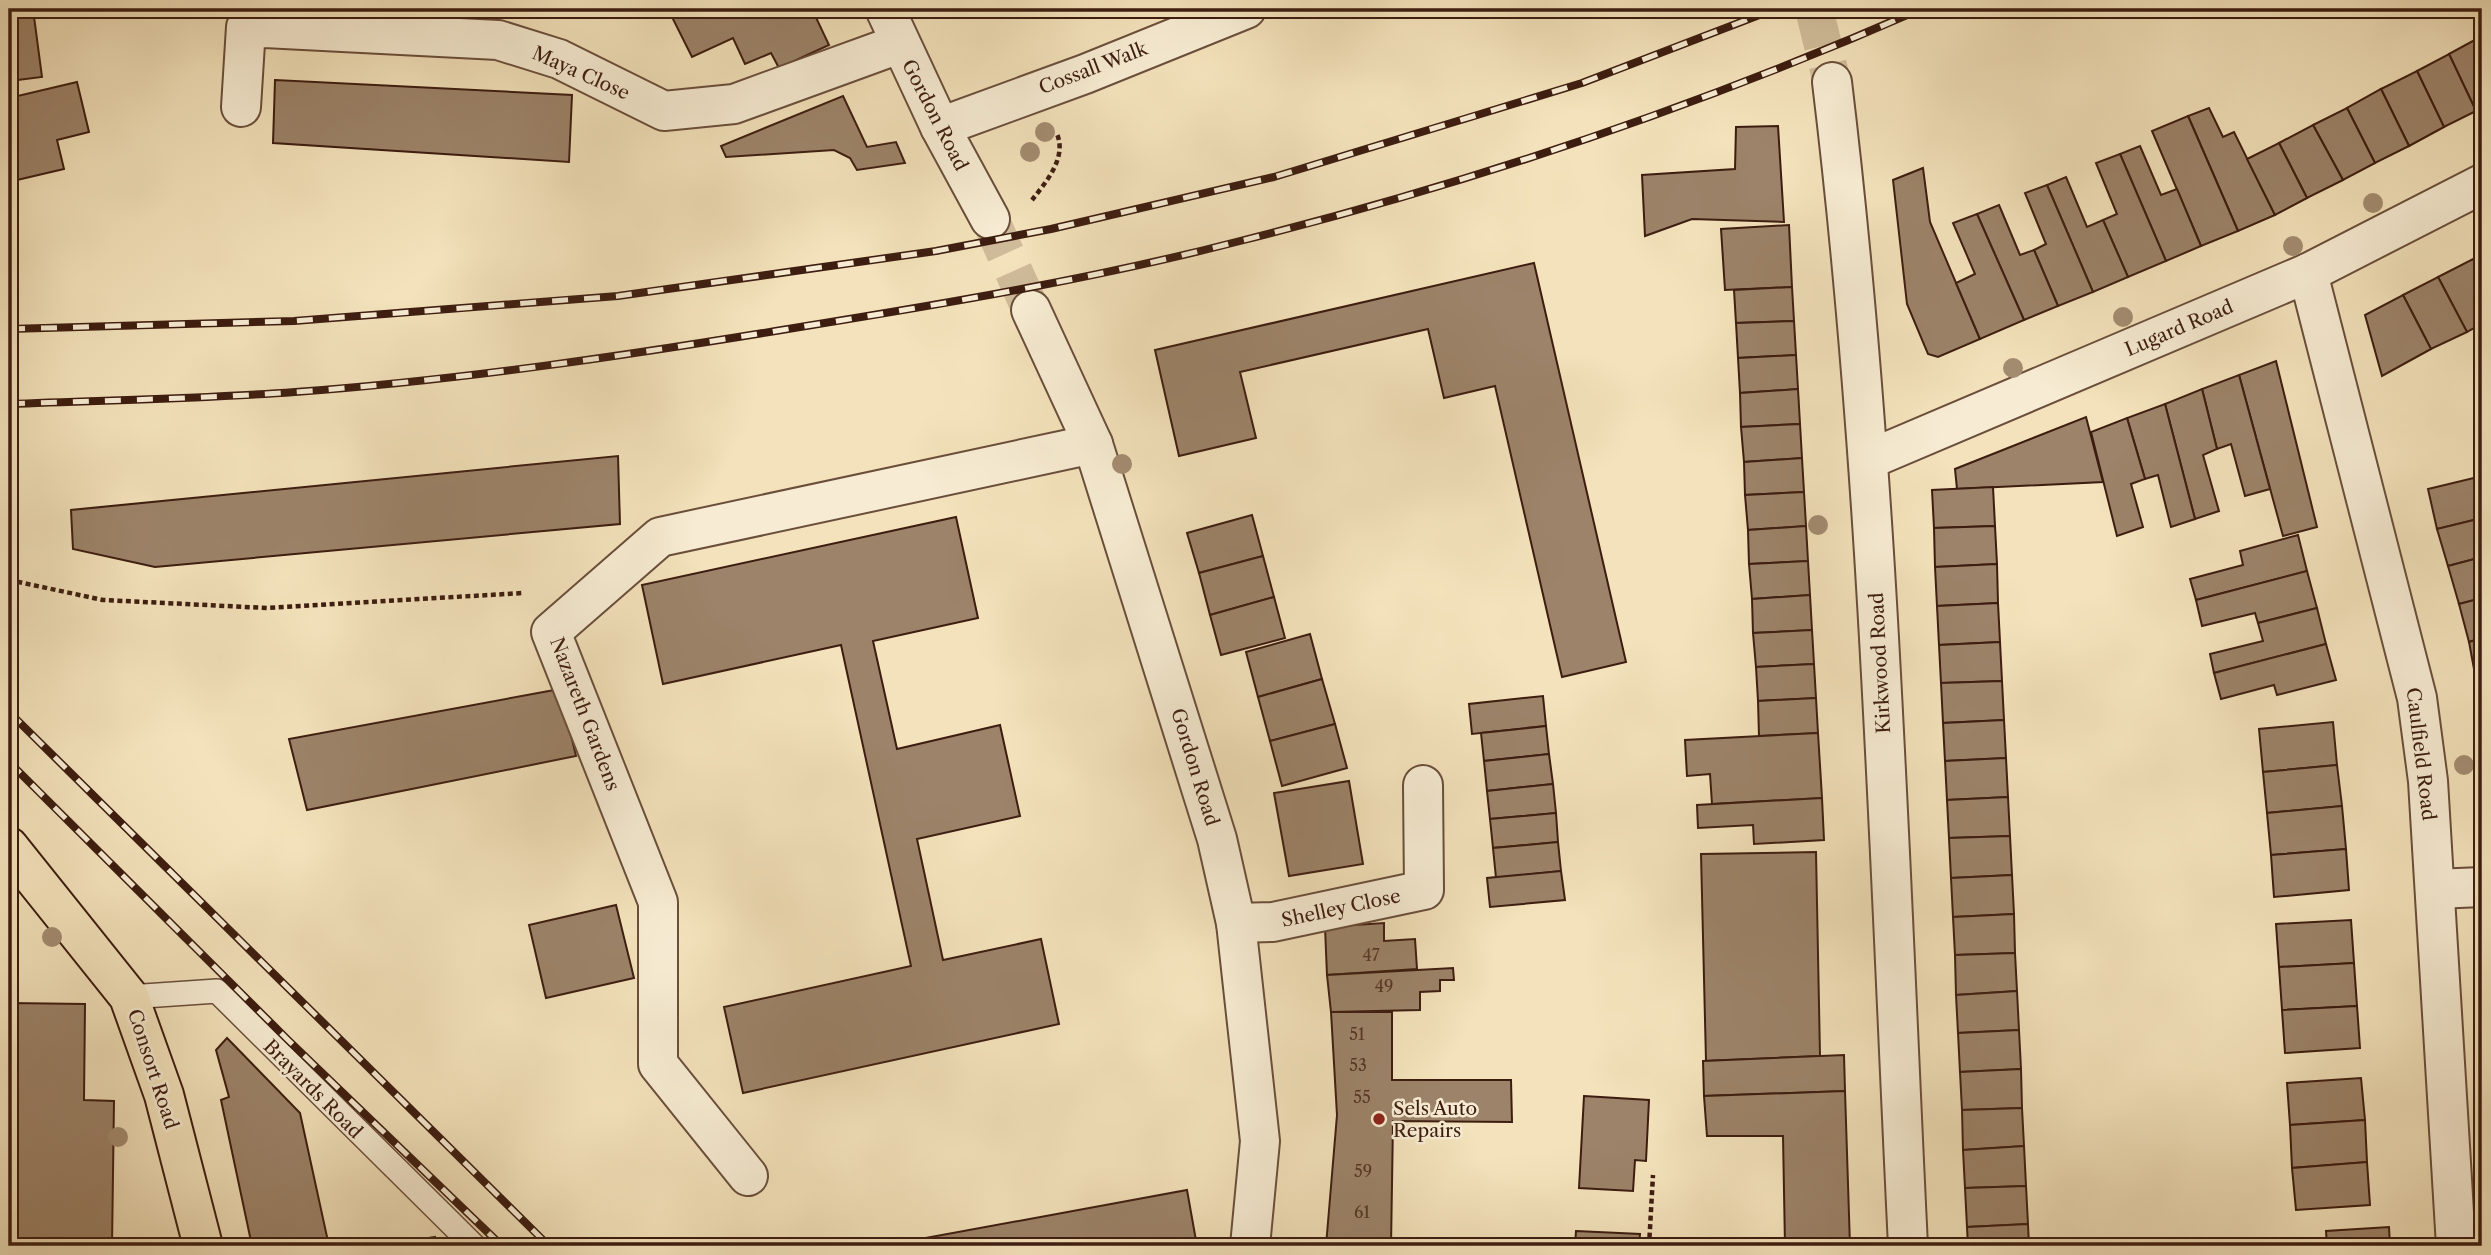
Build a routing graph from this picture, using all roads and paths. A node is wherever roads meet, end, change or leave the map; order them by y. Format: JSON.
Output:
{"nodes":[{"id":1,"x":886,"y":9,"type":"edge"},
{"id":2,"x":1246,"y":9,"type":"edge"},
{"id":3,"x":1198,"y":17,"type":"edge"},
{"id":4,"x":899,"y":44,"type":"junction"},
{"id":5,"x":1832,"y":82,"type":"tunnel mouth"},
{"id":6,"x":1038,"y":89,"type":"junction"},
{"id":7,"x":241,"y":107,"type":"dead end"},
{"id":8,"x":940,"y":127,"type":"junction"},
{"id":9,"x":2482,"y":184,"type":"edge"},
{"id":10,"x":990,"y":219,"type":"joint"},
{"id":11,"x":2308,"y":273,"type":"junction"},
{"id":12,"x":1031,"y":310,"type":"tunnel mouth"},
{"id":13,"x":1093,"y":444,"type":"junction"},
{"id":14,"x":1870,"y":460,"type":"junction"},
{"id":15,"x":9,"y":580,"type":"edge"},
{"id":16,"x":531,"y":592,"type":"dead end"},
{"id":17,"x":1423,"y":785,"type":"dead end"},
{"id":18,"x":9,"y":847,"type":"edge"},
{"id":19,"x":2482,"y":887,"type":"edge"},
{"id":20,"x":2435,"y":889,"type":"junction"},
{"id":21,"x":1236,"y":923,"type":"junction"},
{"id":22,"x":129,"y":997,"type":"junction"},
{"id":23,"x":1653,"y":1175,"type":"dead end"},
{"id":24,"x":748,"y":1176,"type":"dead end"},
{"id":25,"x":203,"y":1246,"type":"edge"},
{"id":26,"x":474,"y":1246,"type":"edge"},
{"id":27,"x":1250,"y":1246,"type":"edge"},
{"id":28,"x":1649,"y":1246,"type":"edge"},
{"id":29,"x":1908,"y":1246,"type":"edge"},
{"id":30,"x":2456,"y":1246,"type":"edge"}],
"edges":[{"from":1,"to":4,"type":"street","name":"Gordon Road"},
{"from":2,"to":3,"type":"street","name":"Cossall Walk"},
{"from":3,"to":6,"type":"street","name":"Cossall Walk"},
{"from":4,"to":7,"type":"street","name":"Maya Close"},
{"from":4,"to":8,"type":"street","name":"Gordon Road"},
{"from":5,"to":14,"type":"street","name":"Kirkwood Road"},
{"from":6,"to":8,"type":"street","name":"Cossall Walk"},
{"from":6,"to":10,"type":"path"},
{"from":8,"to":10,"type":"street","name":"Gordon Road"},
{"from":9,"to":11,"type":"street","name":"Lugard Road"},
{"from":11,"to":14,"type":"street","name":"Lugard Road"},
{"from":11,"to":20,"type":"street","name":"Caulfield Road"},
{"from":12,"to":13,"type":"street","name":"Gordon Road"},
{"from":13,"to":21,"type":"street","name":"Gordon Road"},
{"from":13,"to":24,"type":"street","name":"Nazareth Gardens"},
{"from":14,"to":29,"type":"street","name":"Kirkwood Road"},
{"from":15,"to":16,"type":"path"},
{"from":17,"to":21,"type":"street","name":"Shelley Close"},
{"from":18,"to":22,"type":"main road","name":"Consort Road"},
{"from":19,"to":20,"type":"street"},
{"from":20,"to":30,"type":"street","name":"Caulfield Road"},
{"from":21,"to":27,"type":"street","name":"Gordon Road"},
{"from":22,"to":25,"type":"main road","name":"Consort Road"},
{"from":22,"to":26,"type":"lane","name":"Brayards Road"},
{"from":23,"to":28,"type":"path"}]}
